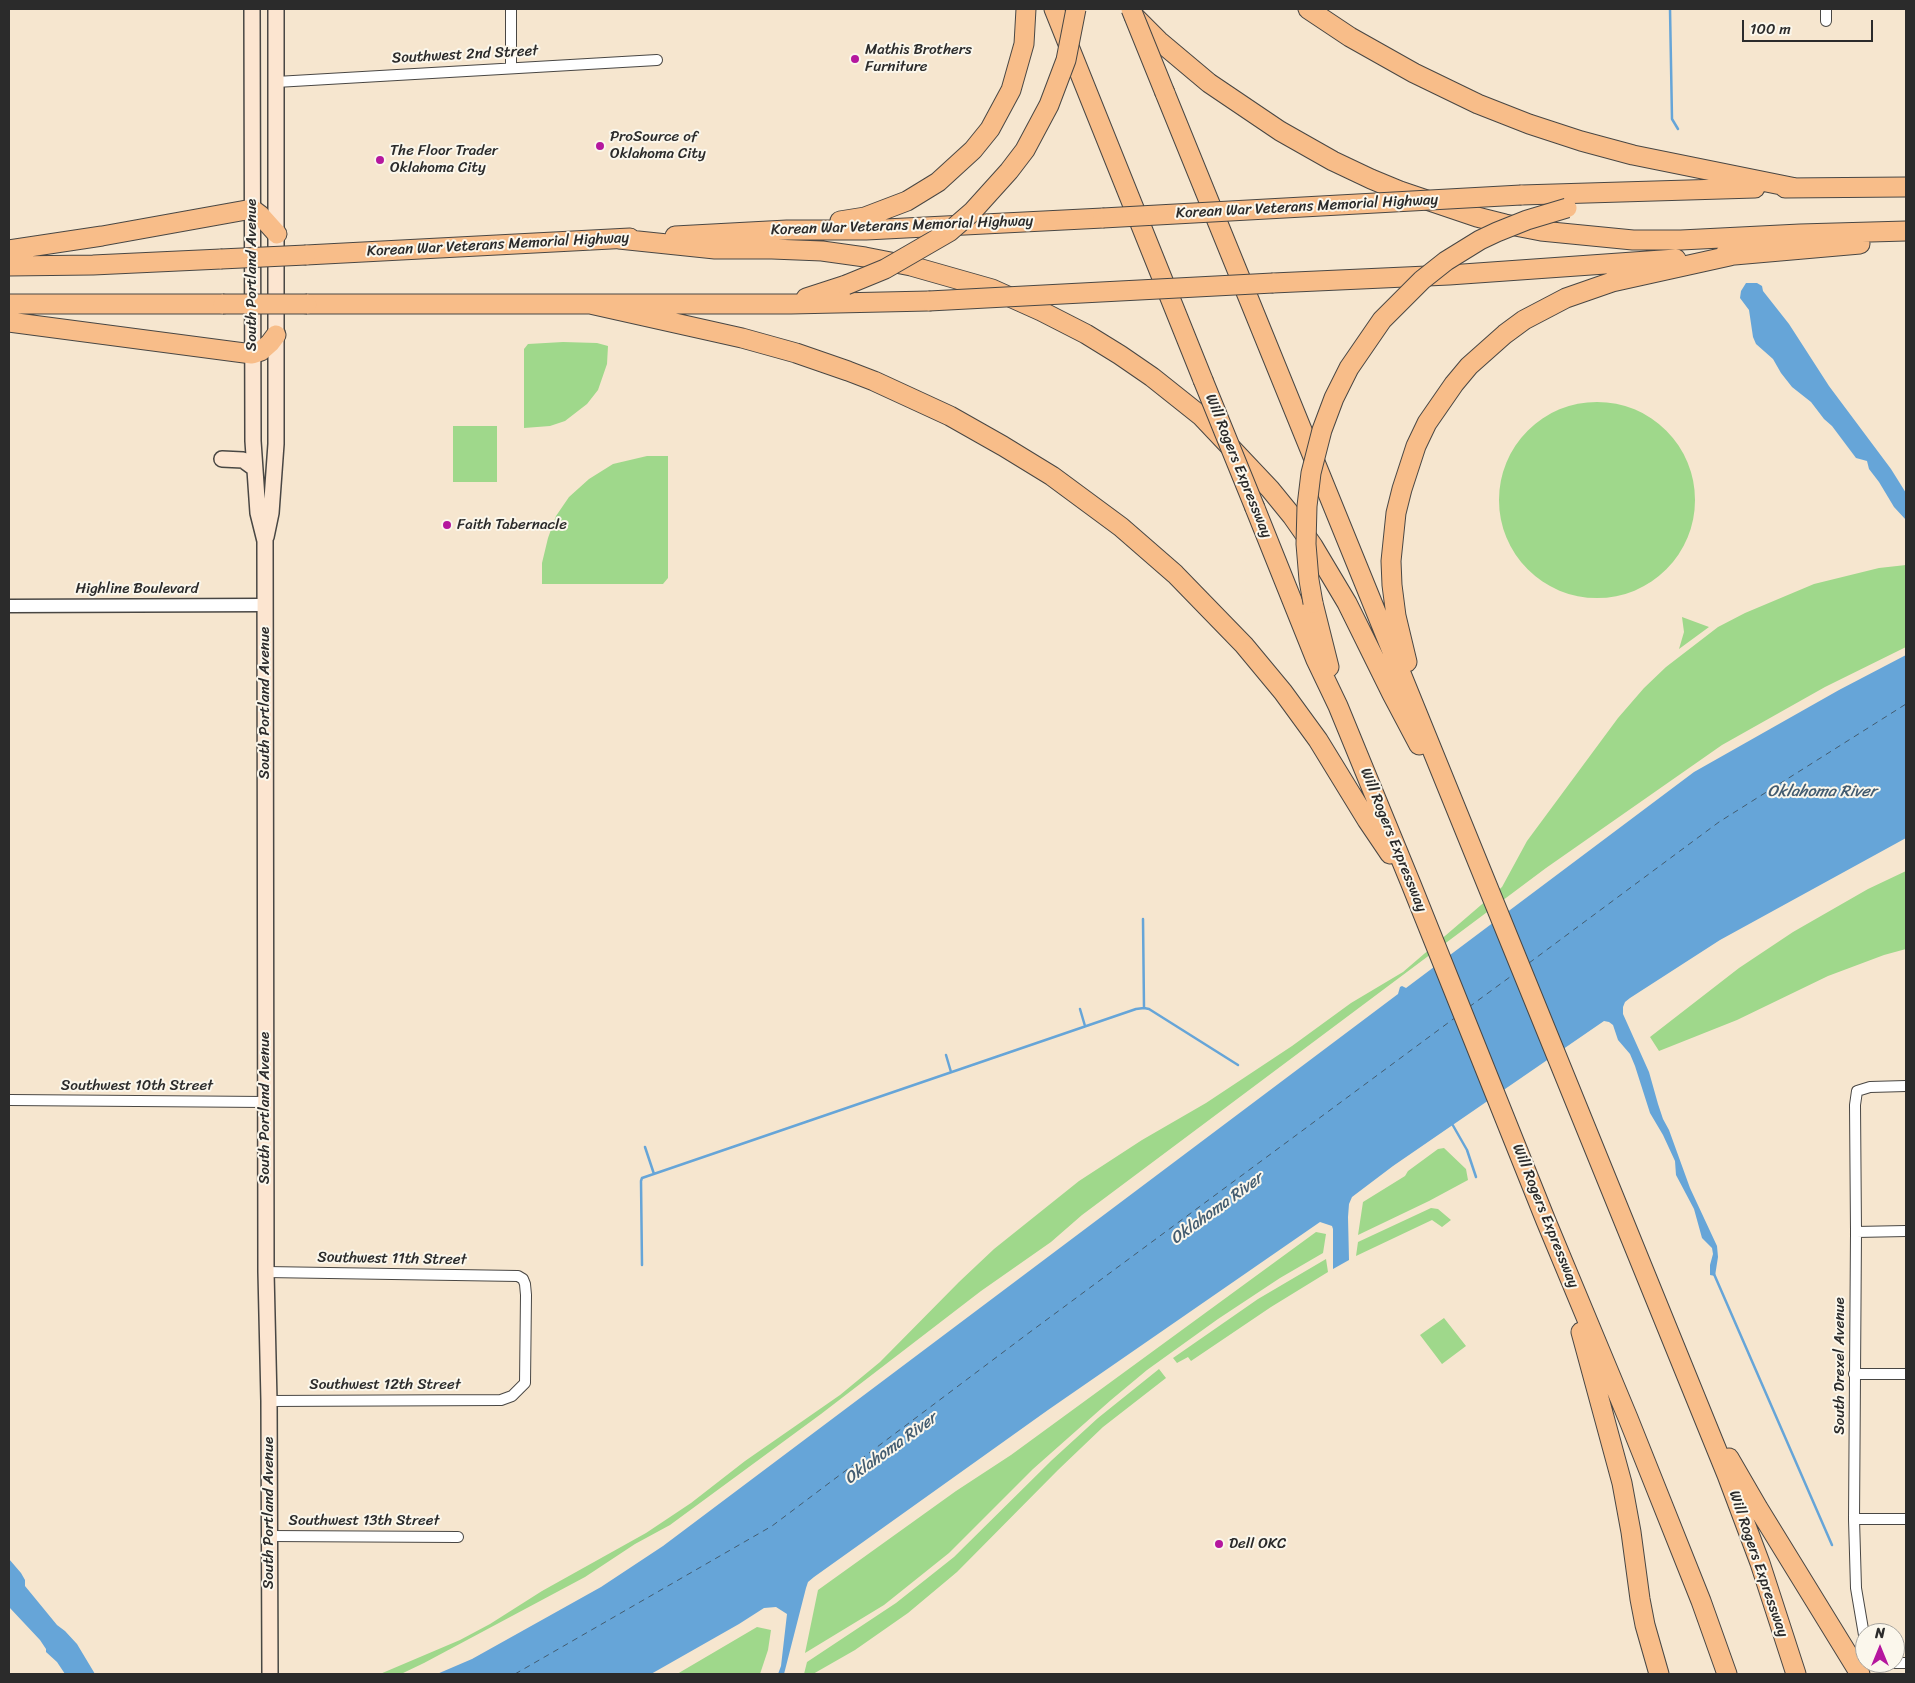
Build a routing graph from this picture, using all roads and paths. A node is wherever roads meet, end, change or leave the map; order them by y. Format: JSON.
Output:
{"nodes":[{"id":1,"x":252,"y":9,"type":"edge"},
{"id":2,"x":276,"y":9,"type":"edge"},
{"id":3,"x":510,"y":9,"type":"edge"},
{"id":4,"x":1026,"y":9,"type":"edge"},
{"id":5,"x":1054,"y":9,"type":"edge"},
{"id":6,"x":1076,"y":9,"type":"edge"},
{"id":7,"x":1126,"y":9,"type":"edge"},
{"id":8,"x":1131,"y":9,"type":"edge"},
{"id":9,"x":1308,"y":9,"type":"edge"},
{"id":10,"x":1826,"y":9,"type":"edge"},
{"id":11,"x":1826,"y":21,"type":"dead end"},
{"id":12,"x":657,"y":60,"type":"dead end"},
{"id":13,"x":511,"y":67,"type":"junction"},
{"id":14,"x":252,"y":82,"type":"junction"},
{"id":15,"x":276,"y":82,"type":"junction"},
{"id":16,"x":1906,"y":186,"type":"edge"},
{"id":17,"x":1796,"y":188,"type":"junction"},
{"id":18,"x":1664,"y":190,"type":"junction"},
{"id":19,"x":252,"y":209,"type":"junction"},
{"id":20,"x":787,"y":230,"type":"junction"},
{"id":21,"x":1906,"y":231,"type":"edge"},
{"id":22,"x":277,"y":234,"type":"junction"},
{"id":23,"x":619,"y":239,"type":"junction"},
{"id":24,"x":1906,"y":240,"type":"edge"},
{"id":25,"x":9,"y":250,"type":"edge"},
{"id":26,"x":1734,"y":255,"type":"junction"},
{"id":27,"x":9,"y":266,"type":"edge"},
{"id":28,"x":9,"y":304,"type":"edge"},
{"id":29,"x":590,"y":304,"type":"junction"},
{"id":30,"x":791,"y":304,"type":"junction"},
{"id":31,"x":9,"y":322,"type":"edge"},
{"id":32,"x":276,"y":335,"type":"junction"},
{"id":33,"x":252,"y":354,"type":"junction"},
{"id":34,"x":253,"y":441,"type":"junction"},
{"id":35,"x":254,"y":468,"type":"junction"},
{"id":36,"x":265,"y":541,"type":"junction"},
{"id":37,"x":264,"y":605,"type":"junction"},
{"id":38,"x":9,"y":606,"type":"edge"},
{"id":39,"x":1338,"y":706,"type":"junction"},
{"id":40,"x":1424,"y":729,"type":"junction"},
{"id":41,"x":1459,"y":818,"type":"junction"},
{"id":42,"x":1411,"y":884,"type":"junction"},
{"id":43,"x":1906,"y":1086,"type":"edge"},
{"id":44,"x":9,"y":1100,"type":"edge"},
{"id":45,"x":265,"y":1102,"type":"junction"},
{"id":46,"x":1906,"y":1231,"type":"edge"},
{"id":47,"x":1856,"y":1232,"type":"junction"},
{"id":48,"x":1561,"y":1256,"type":"junction"},
{"id":49,"x":266,"y":1272,"type":"junction"},
{"id":50,"x":1854,"y":1374,"type":"junction"},
{"id":51,"x":1906,"y":1374,"type":"edge"},
{"id":52,"x":501,"y":1400,"type":"joint"},
{"id":53,"x":269,"y":1401,"type":"junction"},
{"id":54,"x":1704,"y":1419,"type":"junction"},
{"id":55,"x":1854,"y":1519,"type":"junction"},
{"id":56,"x":1906,"y":1519,"type":"edge"},
{"id":57,"x":269,"y":1536,"type":"junction"},
{"id":58,"x":458,"y":1537,"type":"dead end"},
{"id":59,"x":1862,"y":1623,"type":"edge"},
{"id":60,"x":270,"y":1674,"type":"edge"},
{"id":61,"x":1659,"y":1674,"type":"edge"},
{"id":62,"x":1727,"y":1674,"type":"edge"},
{"id":63,"x":1796,"y":1674,"type":"edge"},
{"id":64,"x":1860,"y":1674,"type":"edge"}],
"edges":[{"from":1,"to":14,"type":"main road","name":"South Portland Avenue"},
{"from":2,"to":15,"type":"main road","name":"South Portland Avenue"},
{"from":3,"to":13,"type":"street"},
{"from":4,"to":20,"type":"highway"},
{"from":5,"to":39,"type":"highway","name":"Will Rogers Expressway","bridge":true},
{"from":6,"to":30,"type":"highway","bridge":true},
{"from":7,"to":21,"type":"highway"},
{"from":8,"to":40,"type":"highway","name":"Will Rogers Expressway","bridge":true},
{"from":9,"to":17,"type":"highway"},
{"from":10,"to":11,"type":"street"},
{"from":12,"to":13,"type":"street","name":"Southwest 2nd Street"},
{"from":13,"to":15,"type":"street","name":"Southwest 2nd Street"},
{"from":14,"to":15,"type":"main road"},
{"from":14,"to":19,"type":"main road","name":"South Portland Avenue"},
{"from":15,"to":22,"type":"main road","name":"South Portland Avenue"},
{"from":16,"to":17,"type":"highway"},
{"from":17,"to":18,"type":"highway","name":"Korean War Veterans Memorial Highway"},
{"from":18,"to":20,"type":"highway","name":"Korean War Veterans Memorial Highway","bridge":true},
{"from":18,"to":39,"type":"highway","bridge":true},
{"from":19,"to":22,"type":"highway"},
{"from":19,"to":25,"type":"highway"},
{"from":19,"to":33,"type":"main road","name":"South Portland Avenue"},
{"from":20,"to":23,"type":"highway","name":"Korean War Veterans Memorial Highway"},
{"from":22,"to":32,"type":"main road","name":"South Portland Avenue"},
{"from":23,"to":27,"type":"highway","name":"Korean War Veterans Memorial Highway","bridge":true},
{"from":23,"to":41,"type":"highway"},
{"from":24,"to":26,"type":"highway"},
{"from":26,"to":30,"type":"highway","bridge":true},
{"from":26,"to":40,"type":"highway"},
{"from":28,"to":29,"type":"highway","bridge":true},
{"from":29,"to":30,"type":"highway"},
{"from":29,"to":42,"type":"highway"},
{"from":31,"to":33,"type":"highway"},
{"from":32,"to":33,"type":"highway"},
{"from":32,"to":36,"type":"main road","name":"South Portland Avenue"},
{"from":33,"to":34,"type":"main road","name":"South Portland Avenue"},
{"from":34,"to":35,"type":"main road","name":"South Portland Avenue"},
{"from":34,"to":35,"type":"main road"},
{"from":35,"to":36,"type":"main road","name":"South Portland Avenue"},
{"from":36,"to":37,"type":"main road","name":"South Portland Avenue"},
{"from":37,"to":38,"type":"street","name":"Highline Boulevard"},
{"from":37,"to":45,"type":"main road","name":"South Portland Avenue"},
{"from":39,"to":42,"type":"highway","name":"Will Rogers Expressway"},
{"from":40,"to":41,"type":"highway","name":"Will Rogers Expressway"},
{"from":41,"to":54,"type":"highway","name":"Will Rogers Expressway"},
{"from":42,"to":48,"type":"highway","name":"Will Rogers Expressway"},
{"from":43,"to":47,"type":"street","name":"South Drexel Avenue"},
{"from":44,"to":45,"type":"street","name":"Southwest 10th Street"},
{"from":45,"to":49,"type":"main road","name":"South Portland Avenue"},
{"from":46,"to":47,"type":"street"},
{"from":47,"to":50,"type":"street","name":"South Drexel Avenue"},
{"from":48,"to":61,"type":"highway"},
{"from":48,"to":62,"type":"highway","name":"Will Rogers Expressway"},
{"from":49,"to":52,"type":"street","name":"Southwest 11th Street"},
{"from":49,"to":53,"type":"main road","name":"South Portland Avenue"},
{"from":50,"to":51,"type":"street"},
{"from":50,"to":55,"type":"street","name":"South Drexel Avenue"},
{"from":52,"to":53,"type":"street","name":"Southwest 12th Street"},
{"from":53,"to":57,"type":"main road","name":"South Portland Avenue"},
{"from":54,"to":63,"type":"highway","name":"Will Rogers Expressway"},
{"from":54,"to":64,"type":"highway"},
{"from":55,"to":56,"type":"street"},
{"from":55,"to":59,"type":"street","name":"South Drexel Avenue"},
{"from":57,"to":58,"type":"street","name":"Southwest 13th Street"},
{"from":57,"to":60,"type":"main road","name":"South Portland Avenue"}]}
